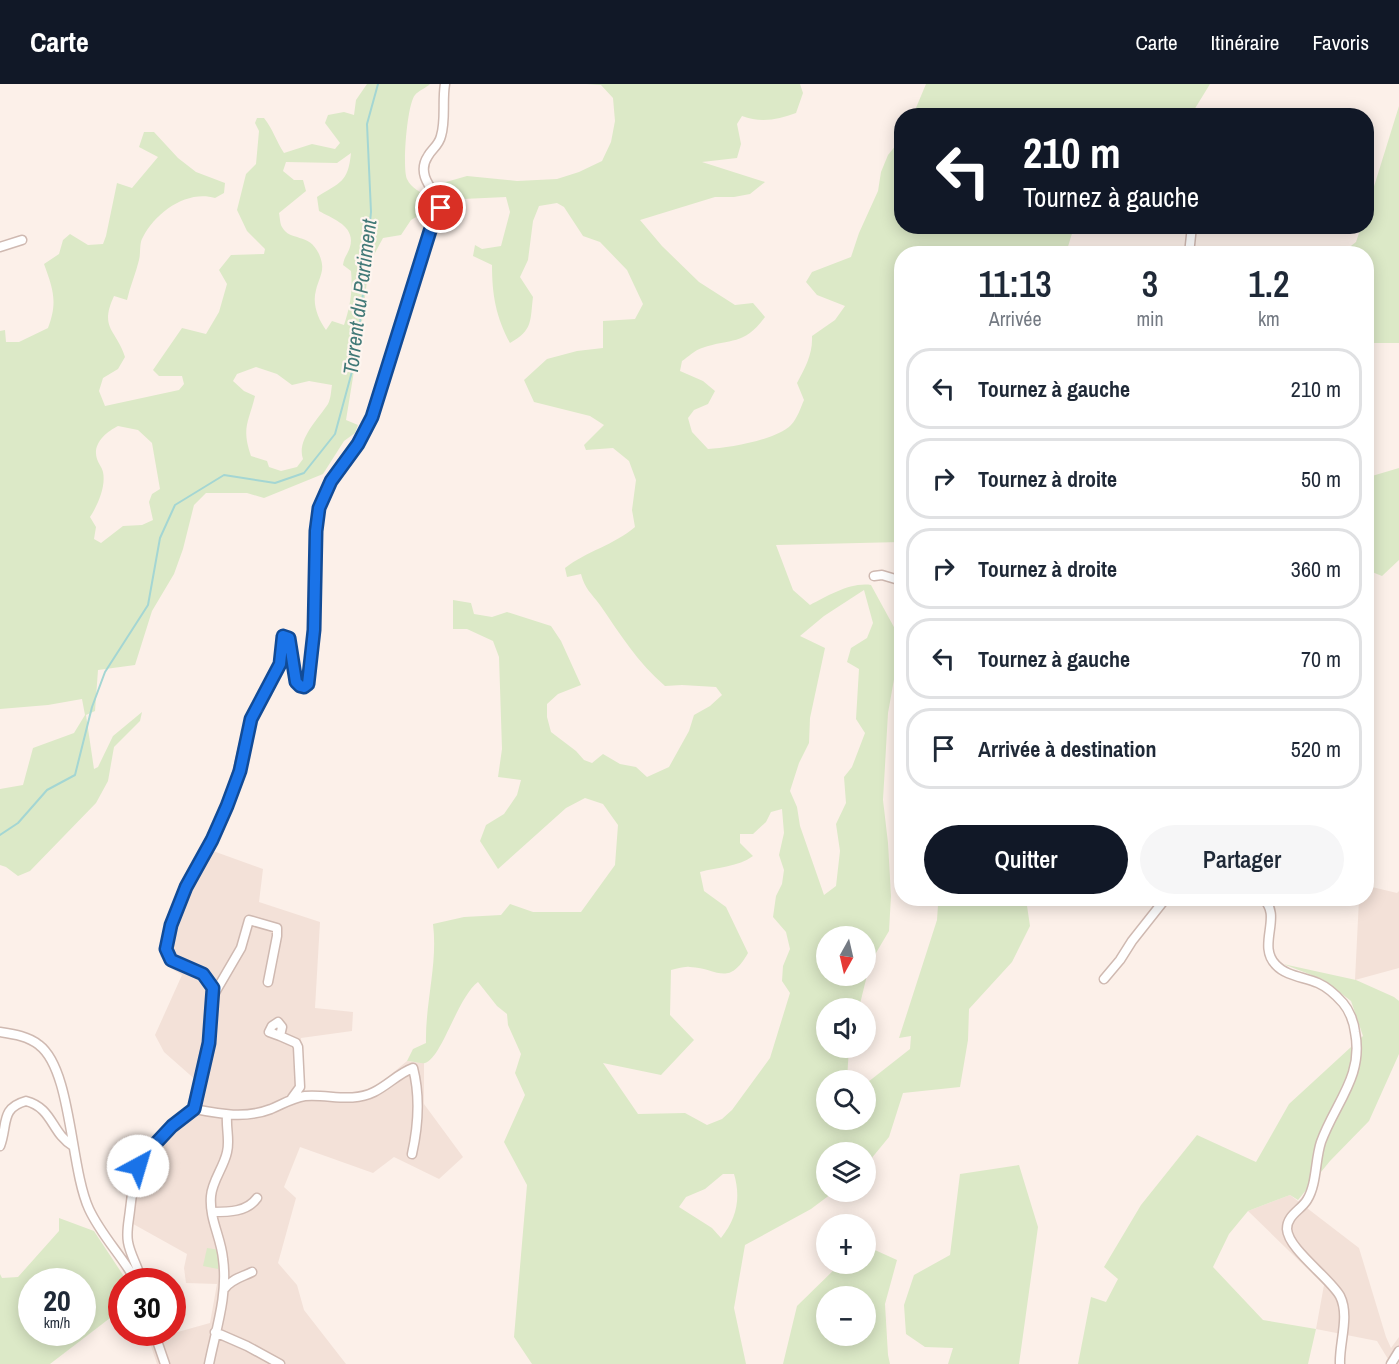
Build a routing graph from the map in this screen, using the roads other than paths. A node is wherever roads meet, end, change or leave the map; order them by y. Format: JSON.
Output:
{"nodes":[{"id":1,"x":445,"y":84,"type":"edge"},
{"id":2,"x":22,"y":240,"type":"dead end"},
{"id":3,"x":0,"y":247,"type":"edge"},
{"id":4,"x":874,"y":576,"type":"dead end"},
{"id":5,"x":894,"y":579,"type":"edge"},
{"id":6,"x":1160,"y":906,"type":"edge"},
{"id":7,"x":1269,"y":906,"type":"edge"},
{"id":8,"x":1104,"y":979,"type":"dead end"},
{"id":9,"x":268,"y":982,"type":"dead end"},
{"id":10,"x":213,"y":996,"type":"junction"},
{"id":11,"x":0,"y":1032,"type":"edge"},
{"id":12,"x":280,"y":1036,"type":"dead end"},
{"id":13,"x":292,"y":1098,"type":"junction"},
{"id":14,"x":194,"y":1109,"type":"junction"},
{"id":15,"x":227,"y":1116,"type":"junction"},
{"id":16,"x":0,"y":1146,"type":"edge"},
{"id":17,"x":73,"y":1146,"type":"junction"},
{"id":18,"x":412,"y":1154,"type":"dead end"},
{"id":19,"x":257,"y":1198,"type":"dead end"},
{"id":20,"x":212,"y":1212,"type":"junction"},
{"id":21,"x":129,"y":1268,"type":"edge"},
{"id":22,"x":137,"y":1268,"type":"edge"},
{"id":23,"x":252,"y":1272,"type":"dead end"},
{"id":24,"x":225,"y":1288,"type":"junction"},
{"id":25,"x":215,"y":1332,"type":"junction"},
{"id":26,"x":159,"y":1346,"type":"edge"},
{"id":27,"x":1399,"y":1352,"type":"edge"},
{"id":28,"x":165,"y":1364,"type":"edge"},
{"id":29,"x":209,"y":1364,"type":"edge"},
{"id":30,"x":280,"y":1364,"type":"edge"},
{"id":31,"x":1340,"y":1364,"type":"edge"},
{"id":32,"x":1391,"y":1364,"type":"edge"}],
"edges":[{"from":1,"to":10,"type":"street"},
{"from":2,"to":3,"type":"street"},
{"from":4,"to":5,"type":"street"},
{"from":6,"to":8,"type":"street"},
{"from":7,"to":31,"type":"street"},
{"from":9,"to":10,"type":"street"},
{"from":10,"to":14,"type":"street"},
{"from":11,"to":17,"type":"street"},
{"from":12,"to":13,"type":"street"},
{"from":13,"to":15,"type":"street"},
{"from":13,"to":18,"type":"street"},
{"from":14,"to":15,"type":"street"},
{"from":14,"to":22,"type":"street"},
{"from":15,"to":20,"type":"street"},
{"from":16,"to":17,"type":"street"},
{"from":17,"to":21,"type":"street"},
{"from":19,"to":20,"type":"street"},
{"from":20,"to":24,"type":"street"},
{"from":23,"to":24,"type":"street"},
{"from":24,"to":25,"type":"street"},
{"from":25,"to":29,"type":"street"},
{"from":25,"to":30,"type":"street"},
{"from":26,"to":28,"type":"street"},
{"from":27,"to":32,"type":"street"}]}
